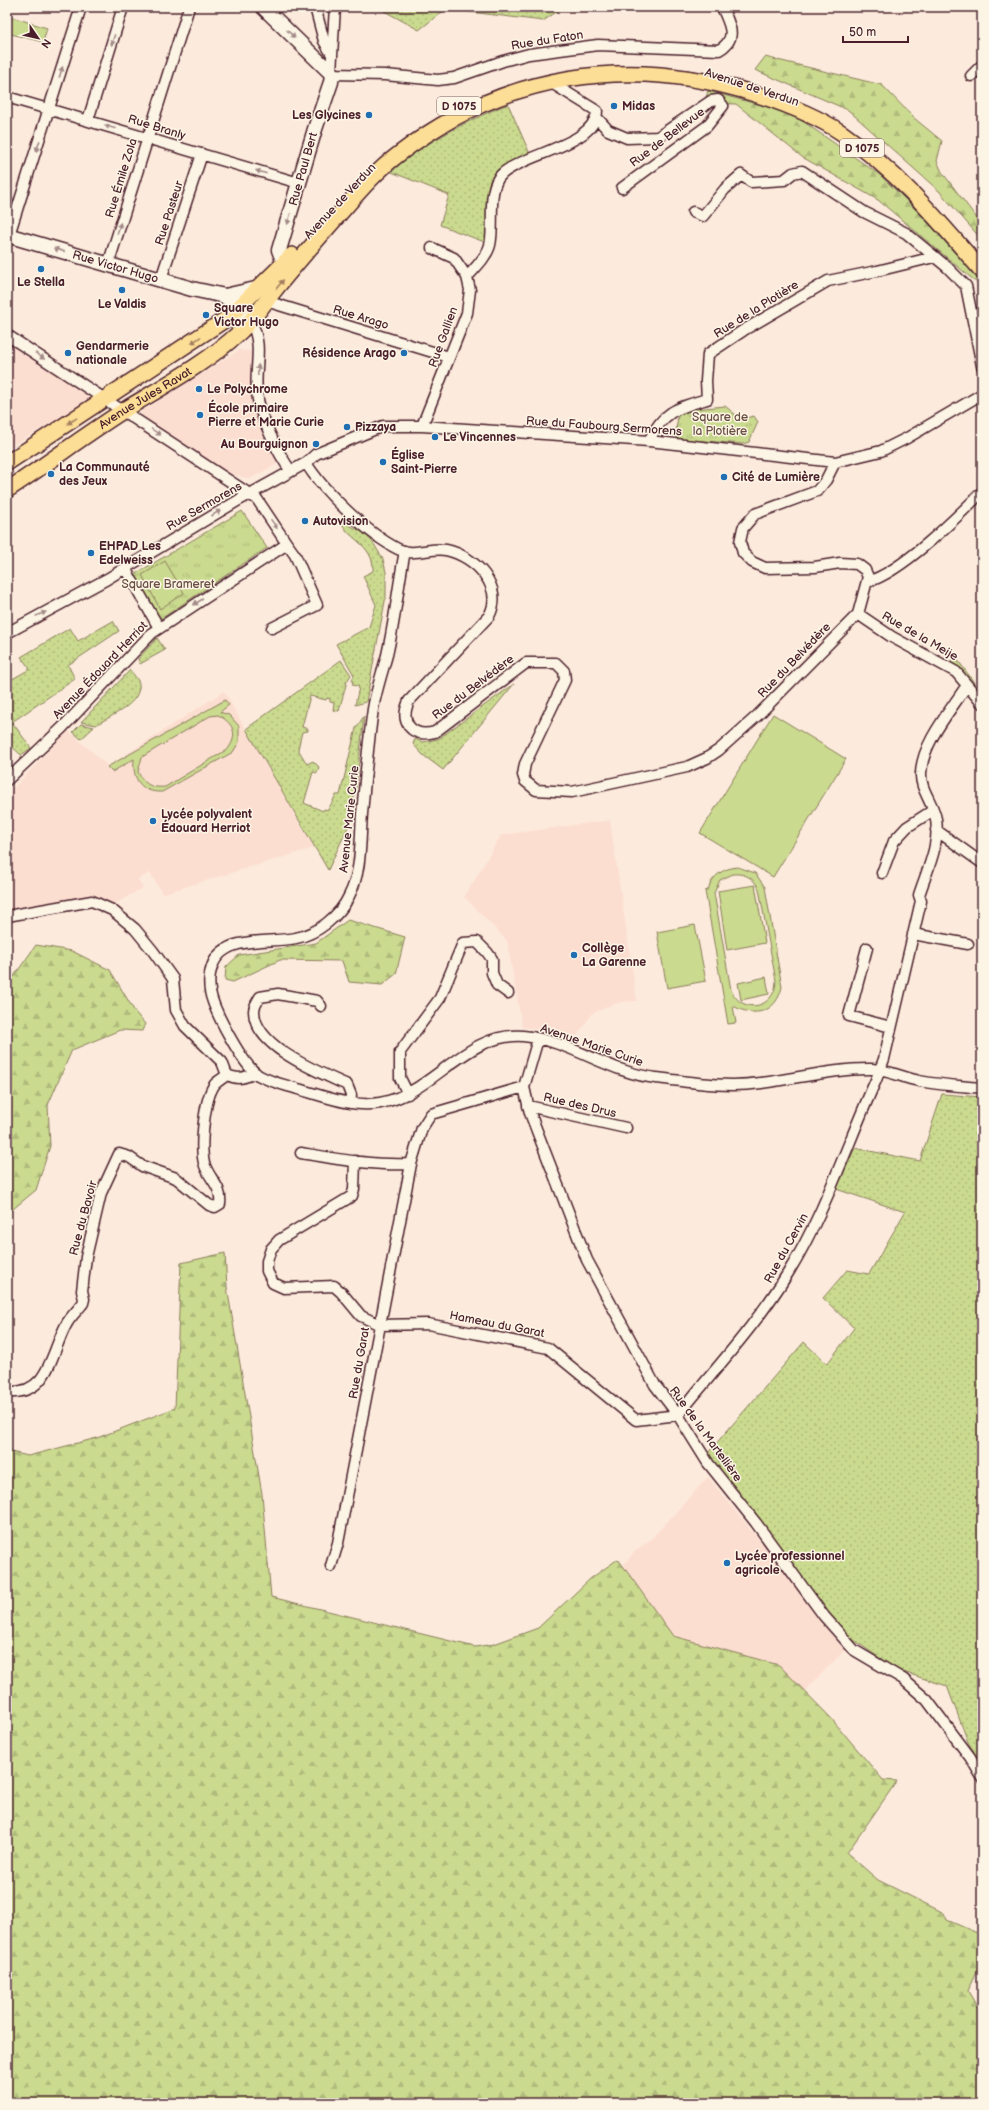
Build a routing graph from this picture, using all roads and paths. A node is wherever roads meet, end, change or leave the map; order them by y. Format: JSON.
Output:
{"nodes":[{"id":1,"x":81,"y":7,"type":"edge"},
{"id":2,"x":124,"y":7,"type":"edge"},
{"id":3,"x":189,"y":7,"type":"edge"},
{"id":4,"x":263,"y":7,"type":"edge"},
{"id":5,"x":315,"y":7,"type":"edge"},
{"id":6,"x":335,"y":7,"type":"edge"},
{"id":7,"x":722,"y":7,"type":"edge"},
{"id":8,"x":331,"y":53,"type":"junction"},
{"id":9,"x":982,"y":65,"type":"edge"},
{"id":10,"x":331,"y":73,"type":"junction"},
{"id":11,"x":971,"y":76,"type":"dead end"},
{"id":12,"x":550,"y":82,"type":"junction"},
{"id":13,"x":7,"y":97,"type":"edge"},
{"id":14,"x":49,"y":109,"type":"junction"},
{"id":15,"x":597,"y":118,"type":"junction"},
{"id":16,"x":88,"y":120,"type":"junction"},
{"id":17,"x":147,"y":138,"type":"junction"},
{"id":18,"x":202,"y":154,"type":"junction"},
{"id":19,"x":299,"y":183,"type":"junction"},
{"id":20,"x":622,"y":188,"type":"dead end"},
{"id":21,"x":693,"y":212,"type":"dead end"},
{"id":22,"x":8,"y":235,"type":"edge"},
{"id":23,"x":432,"y":248,"type":"dead end"},
{"id":24,"x":934,"y":257,"type":"junction"},
{"id":25,"x":982,"y":258,"type":"edge"},
{"id":26,"x":108,"y":265,"type":"junction"},
{"id":27,"x":288,"y":266,"type":"junction"},
{"id":28,"x":982,"y":271,"type":"edge"},
{"id":29,"x":467,"y":277,"type":"junction"},
{"id":30,"x":161,"y":279,"type":"junction"},
{"id":31,"x":263,"y":294,"type":"junction"},
{"id":32,"x":225,"y":296,"type":"junction"},
{"id":33,"x":239,"y":309,"type":"junction"},
{"id":34,"x":251,"y":321,"type":"junction"},
{"id":35,"x":7,"y":335,"type":"edge"},
{"id":36,"x":450,"y":358,"type":"junction"},
{"id":37,"x":982,"y":366,"type":"edge"},
{"id":38,"x":982,"y":394,"type":"edge"},
{"id":39,"x":105,"y":400,"type":"junction"},
{"id":40,"x":123,"y":412,"type":"junction"},
{"id":41,"x":422,"y":426,"type":"junction"},
{"id":42,"x":649,"y":441,"type":"junction"},
{"id":43,"x":13,"y":457,"type":"edge"},
{"id":44,"x":835,"y":462,"type":"junction"},
{"id":45,"x":306,"y":463,"type":"junction"},
{"id":46,"x":291,"y":471,"type":"junction"},
{"id":47,"x":31,"y":473,"type":"junction"},
{"id":48,"x":7,"y":490,"type":"edge"},
{"id":49,"x":982,"y":492,"type":"edge"},
{"id":50,"x":249,"y":495,"type":"junction"},
{"id":51,"x":287,"y":544,"type":"junction"},
{"id":52,"x":405,"y":552,"type":"junction"},
{"id":53,"x":125,"y":568,"type":"junction"},
{"id":54,"x":867,"y":582,"type":"junction"},
{"id":55,"x":858,"y":614,"type":"junction"},
{"id":56,"x":159,"y":628,"type":"junction"},
{"id":57,"x":272,"y":628,"type":"dead end"},
{"id":58,"x":7,"y":633,"type":"edge"},
{"id":59,"x":967,"y":685,"type":"junction"},
{"id":60,"x":982,"y":703,"type":"edge"},
{"id":61,"x":7,"y":780,"type":"edge"},
{"id":62,"x":932,"y":811,"type":"junction"},
{"id":63,"x":936,"y":830,"type":"junction"},
{"id":64,"x":982,"y":863,"type":"edge"},
{"id":65,"x":882,"y":873,"type":"dead end"},
{"id":66,"x":7,"y":916,"type":"edge"},
{"id":67,"x":913,"y":934,"type":"junction"},
{"id":68,"x":968,"y":944,"type":"dead end"},
{"id":69,"x":867,"y":948,"type":"dead end"},
{"id":70,"x":508,"y":993,"type":"dead end"},
{"id":71,"x":321,"y":1006,"type":"dead end"},
{"id":72,"x":891,"y":1027,"type":"junction"},
{"id":73,"x":538,"y":1039,"type":"junction"},
{"id":74,"x":880,"y":1071,"type":"junction"},
{"id":75,"x":256,"y":1073,"type":"junction"},
{"id":76,"x":226,"y":1075,"type":"junction"},
{"id":77,"x":524,"y":1087,"type":"junction"},
{"id":78,"x":982,"y":1088,"type":"edge"},
{"id":79,"x":408,"y":1094,"type":"junction"},
{"id":80,"x":350,"y":1103,"type":"junction"},
{"id":81,"x":528,"y":1106,"type":"junction"},
{"id":82,"x":626,"y":1128,"type":"dead end"},
{"id":83,"x":301,"y":1153,"type":"dead end"},
{"id":84,"x":355,"y":1162,"type":"junction"},
{"id":85,"x":410,"y":1164,"type":"junction"},
{"id":86,"x":380,"y":1325,"type":"junction"},
{"id":87,"x":7,"y":1392,"type":"edge"},
{"id":88,"x":678,"y":1415,"type":"junction"},
{"id":89,"x":331,"y":1566,"type":"dead end"},
{"id":90,"x":982,"y":1777,"type":"edge"}],
"edges":[{"from":14,"to":1,"type":"street","one_way":true},
{"from":2,"to":16,"type":"street","one_way":true},
{"from":3,"to":17,"type":"street","name":"Rue Émile Zola"},
{"from":4,"to":10,"type":"main road","one_way":true},
{"from":5,"to":8,"type":"street"},
{"from":6,"to":8,"type":"street"},
{"from":7,"to":10,"type":"street","name":"Rue du Faton"},
{"from":8,"to":10,"type":"street"},
{"from":9,"to":11,"type":"street"},
{"from":10,"to":19,"type":"main road","name":"Rue Paul Bert"},
{"from":12,"to":15,"type":"street","name":"Rue de Bellevue"},
{"from":12,"to":27,"type":"main road","name":"Avenue de Verdun","number":"D 1075"},
{"from":12,"to":28,"type":"main road","name":"Avenue de Verdun","number":"D 1075"},
{"from":13,"to":14,"type":"street","name":"Rue Branly"},
{"from":14,"to":16,"type":"street","name":"Rue Branly"},
{"from":14,"to":22,"type":"street","one_way":true},
{"from":15,"to":20,"type":"street","name":"Rue de Bellevue"},
{"from":15,"to":29,"type":"street"},
{"from":17,"to":16,"type":"street","name":"Rue Branly","one_way":true},
{"from":17,"to":18,"type":"street","name":"Rue Branly"},
{"from":26,"to":17,"type":"street","name":"Rue Émile Zola","one_way":true},
{"from":19,"to":18,"type":"street","name":"Rue Branly","one_way":true},
{"from":18,"to":30,"type":"street","name":"Rue Pasteur"},
{"from":19,"to":27,"type":"main road","name":"Rue Paul Bert","one_way":true},
{"from":21,"to":24,"type":"street"},
{"from":26,"to":22,"type":"main road","name":"Rue Victor Hugo","one_way":true},
{"from":23,"to":29,"type":"street","name":"Rue Gallien"},
{"from":24,"to":37,"type":"street"},
{"from":24,"to":42,"type":"street","name":"Rue de la Plotière"},
{"from":25,"to":27,"type":"main road","name":"Avenue de Verdun","number":"D 1075"},
{"from":26,"to":30,"type":"main road","name":"Rue Victor Hugo"},
{"from":27,"to":31,"type":"main road","name":"Avenue de Verdun"},
{"from":29,"to":36,"type":"street","name":"Rue Gallien"},
{"from":30,"to":32,"type":"main road","name":"Rue Victor Hugo"},
{"from":31,"to":32,"type":"main road","name":"Rue Victor Hugo"},
{"from":31,"to":33,"type":"main road","name":"Avenue de Verdun"},
{"from":31,"to":34,"type":"main road","name":"Avenue de Verdun"},
{"from":31,"to":36,"type":"street","name":"Rue Arago"},
{"from":32,"to":33,"type":"main road"},
{"from":33,"to":34,"type":"main road"},
{"from":33,"to":39,"type":"main road","name":"Avenue Jules Ravat","one_way":true},
{"from":34,"to":40,"type":"main road","name":"Avenue Jules Ravat"},
{"from":46,"to":34,"type":"street","one_way":true},
{"from":35,"to":39,"type":"street","one_way":true},
{"from":36,"to":41,"type":"street","name":"Rue Gallien"},
{"from":38,"to":44,"type":"street","name":"Rue du Faubourg Sermorens"},
{"from":39,"to":40,"type":"street"},
{"from":39,"to":43,"type":"main road","name":"Avenue Jules Ravat","one_way":true},
{"from":40,"to":47,"type":"main road","name":"Avenue Jules Ravat"},
{"from":40,"to":50,"type":"street","one_way":true},
{"from":41,"to":42,"type":"street","name":"Rue du Faubourg Sermorens"},
{"from":41,"to":45,"type":"street","name":"Rue Sermorens"},
{"from":42,"to":44,"type":"street","name":"Rue du Faubourg Sermorens"},
{"from":43,"to":47,"type":"main road","name":"Avenue Jules Ravat"},
{"from":44,"to":54,"type":"street"},
{"from":45,"to":46,"type":"street","name":"Rue Sermorens"},
{"from":45,"to":52,"type":"street","name":"Rue du Belvédère"},
{"from":46,"to":50,"type":"street","name":"Rue Sermorens"},
{"from":47,"to":48,"type":"main road","name":"Avenue Jules Ravat"},
{"from":49,"to":54,"type":"street"},
{"from":50,"to":51,"type":"street","one_way":true},
{"from":53,"to":50,"type":"street","name":"Rue Sermorens","one_way":true},
{"from":51,"to":56,"type":"street","name":"Avenue Édouard Herriot","one_way":true},
{"from":51,"to":57,"type":"street"},
{"from":52,"to":55,"type":"street","name":"Rue du Belvédère"},
{"from":52,"to":75,"type":"street","name":"Avenue Marie Curie"},
{"from":53,"to":56,"type":"street"},
{"from":58,"to":53,"type":"street","name":"Rue Sermorens","one_way":true},
{"from":54,"to":55,"type":"street"},
{"from":55,"to":59,"type":"street","name":"Rue de la Meije"},
{"from":56,"to":61,"type":"street","name":"Avenue Édouard Herriot"},
{"from":59,"to":60,"type":"street","name":"Rue de la Meije"},
{"from":59,"to":62,"type":"street","name":"Rue du Cervin"},
{"from":62,"to":63,"type":"street","name":"Rue du Cervin"},
{"from":62,"to":65,"type":"street"},
{"from":63,"to":64,"type":"street"},
{"from":63,"to":67,"type":"street","name":"Rue du Cervin"},
{"from":66,"to":76,"type":"street"},
{"from":67,"to":68,"type":"street"},
{"from":67,"to":72,"type":"street","name":"Rue du Cervin"},
{"from":69,"to":72,"type":"street"},
{"from":70,"to":79,"type":"street"},
{"from":71,"to":80,"type":"street"},
{"from":72,"to":74,"type":"street","name":"Rue du Cervin"},
{"from":73,"to":74,"type":"street","name":"Avenue Marie Curie"},
{"from":73,"to":77,"type":"street","name":"Rue de la Martellière"},
{"from":73,"to":79,"type":"street","name":"Avenue Marie Curie"},
{"from":74,"to":78,"type":"street","name":"Avenue Marie Curie"},
{"from":74,"to":88,"type":"street","name":"Rue du Cervin"},
{"from":75,"to":76,"type":"street"},
{"from":75,"to":80,"type":"street","name":"Avenue Marie Curie"},
{"from":76,"to":87,"type":"street","name":"Rue du Bavoir"},
{"from":77,"to":81,"type":"street","name":"Rue de la Martellière"},
{"from":77,"to":85,"type":"street","name":"Rue du Garat"},
{"from":79,"to":80,"type":"street","name":"Avenue Marie Curie"},
{"from":81,"to":82,"type":"street","name":"Rue des Drus"},
{"from":81,"to":88,"type":"street","name":"Rue de la Martellière"},
{"from":83,"to":84,"type":"street"},
{"from":84,"to":85,"type":"street"},
{"from":84,"to":86,"type":"street"},
{"from":85,"to":86,"type":"street","name":"Rue du Garat"},
{"from":86,"to":88,"type":"street","name":"Hameau du Garat"},
{"from":86,"to":89,"type":"street","name":"Rue du Garat"},
{"from":88,"to":90,"type":"street","name":"Rue de la Martellière"}]}
